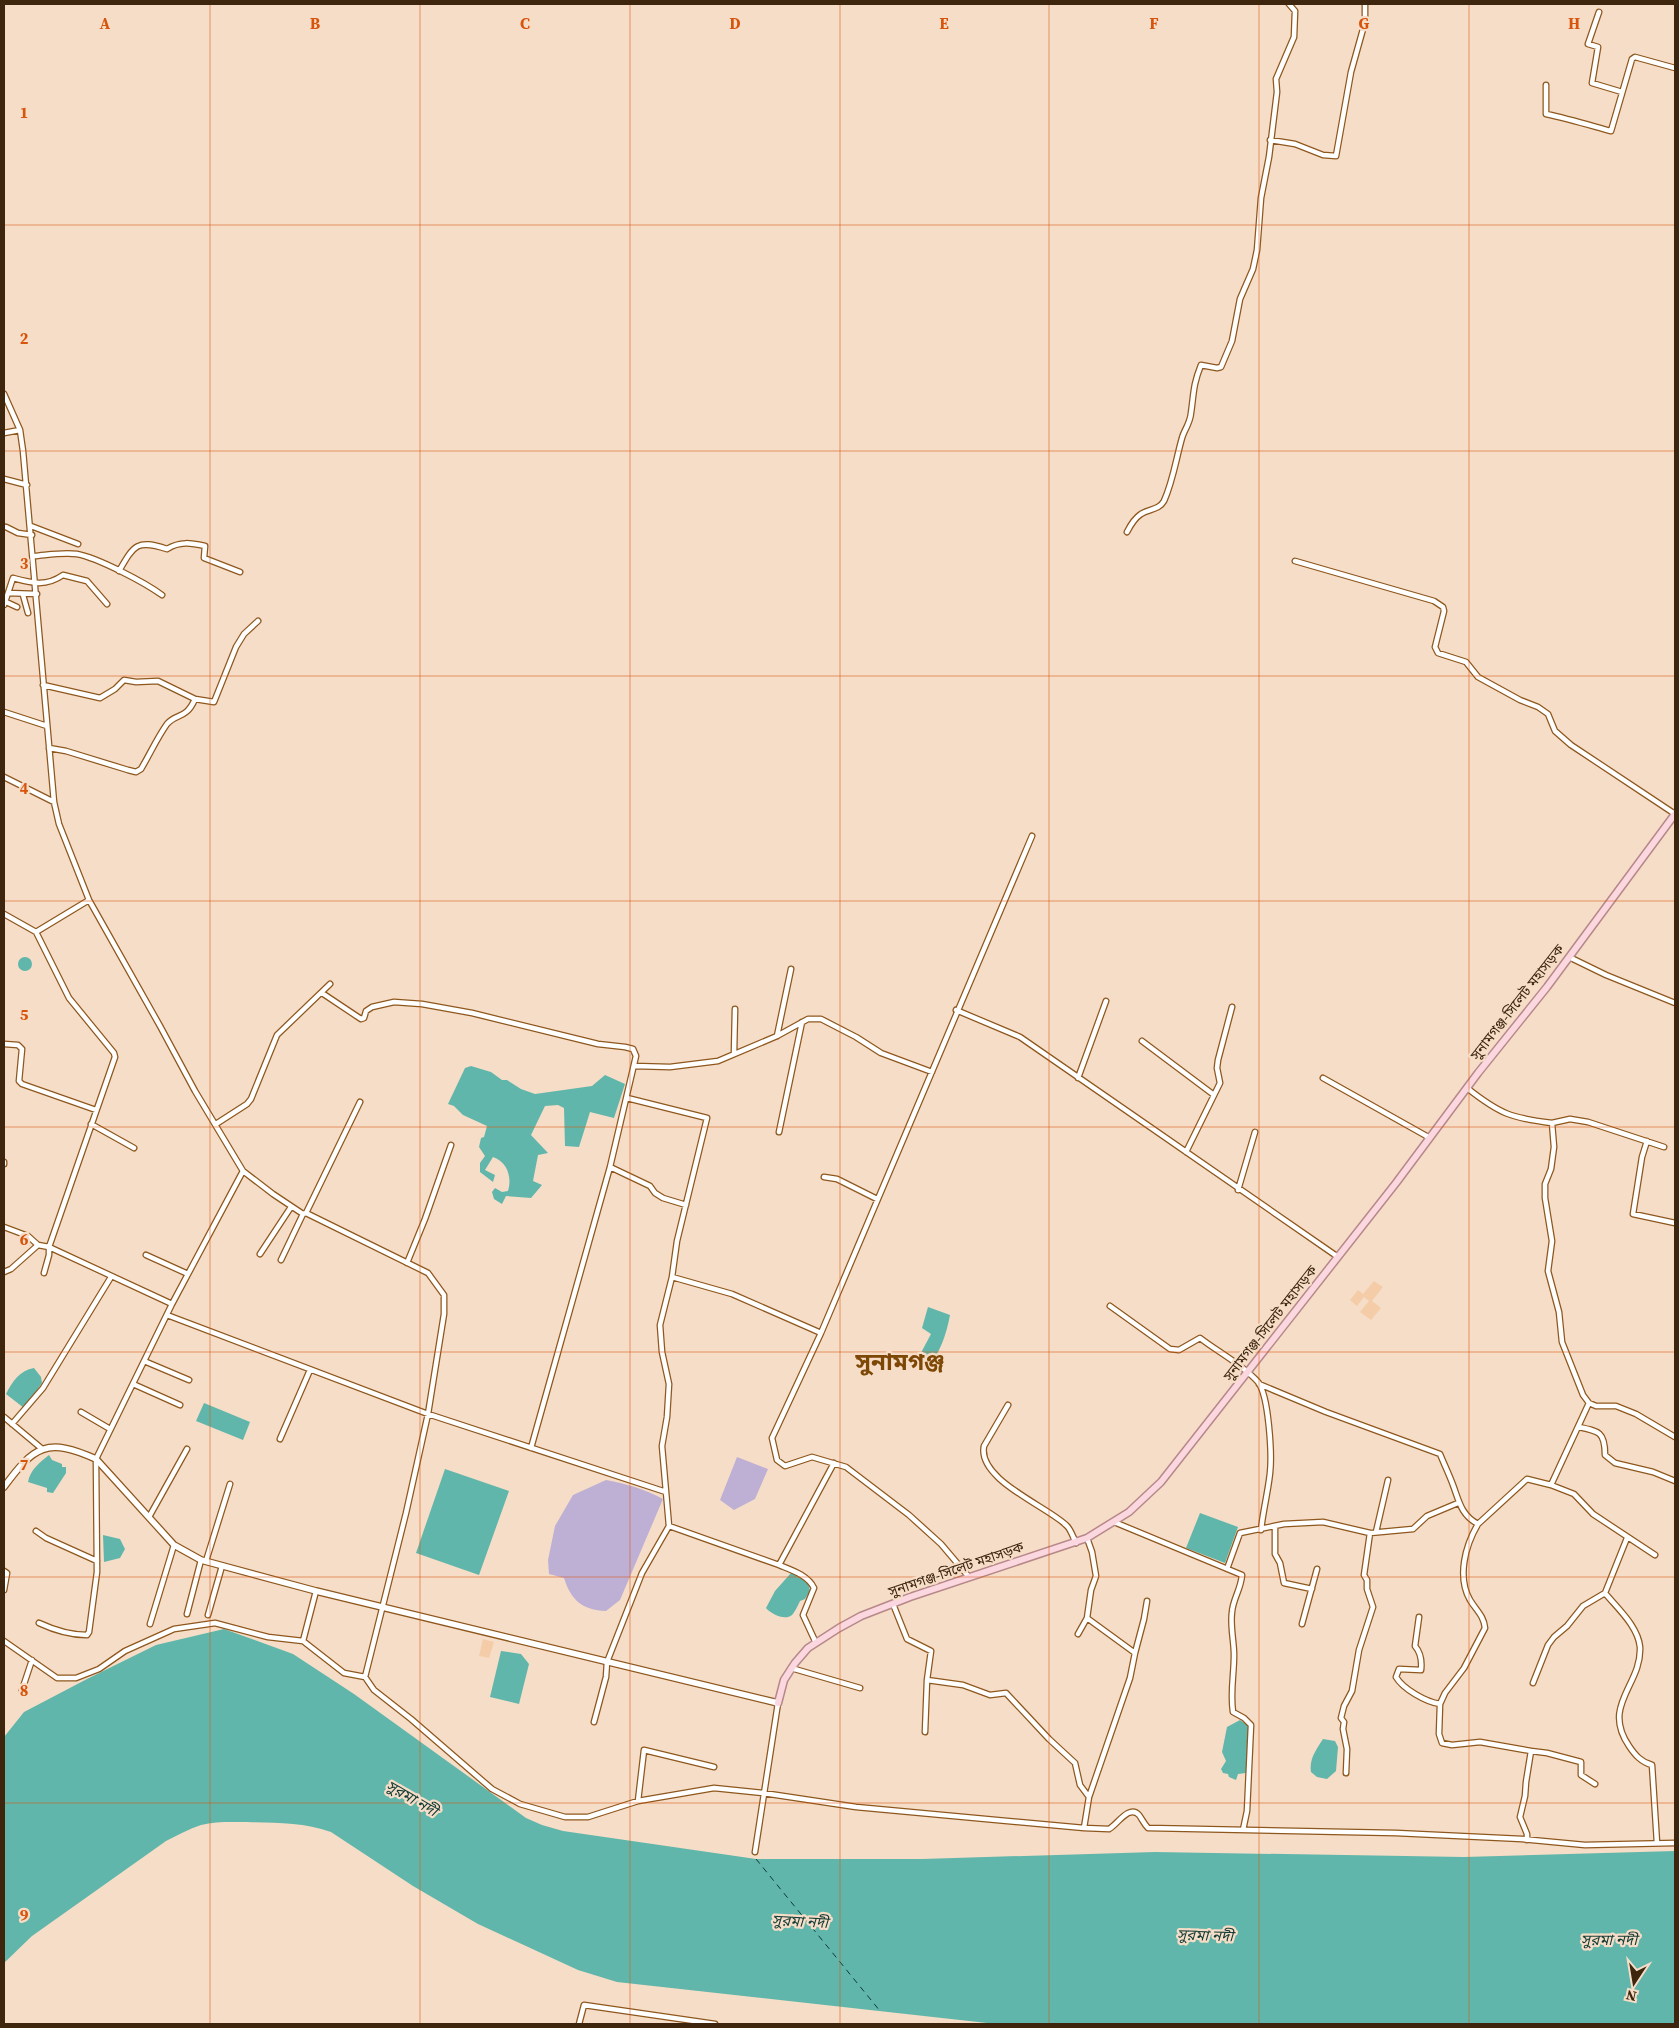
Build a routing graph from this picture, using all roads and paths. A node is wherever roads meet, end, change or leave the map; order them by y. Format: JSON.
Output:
{"nodes":[{"id":1,"x":1290,"y":4,"type":"edge"},
{"id":2,"x":1365,"y":4,"type":"edge"},
{"id":3,"x":1599,"y":12,"type":"dead end"},
{"id":4,"x":1675,"y":68,"type":"edge"},
{"id":5,"x":1546,"y":85,"type":"dead end"},
{"id":6,"x":1622,"y":92,"type":"junction"},
{"id":7,"x":1270,"y":140,"type":"junction"},
{"id":8,"x":4,"y":394,"type":"edge"},
{"id":9,"x":20,"y":430,"type":"junction"},
{"id":10,"x":4,"y":433,"type":"edge"},
{"id":11,"x":4,"y":479,"type":"edge"},
{"id":12,"x":27,"y":485,"type":"junction"},
{"id":13,"x":31,"y":526,"type":"junction"},
{"id":14,"x":6,"y":527,"type":"dead end"},
{"id":15,"x":1128,"y":532,"type":"dead end"},
{"id":16,"x":32,"y":535,"type":"junction"},
{"id":17,"x":78,"y":544,"type":"dead end"},
{"id":18,"x":34,"y":556,"type":"junction"},
{"id":19,"x":1295,"y":561,"type":"dead end"},
{"id":20,"x":119,"y":571,"type":"junction"},
{"id":21,"x":240,"y":572,"type":"dead end"},
{"id":22,"x":36,"y":584,"type":"junction"},
{"id":23,"x":8,"y":593,"type":"junction"},
{"id":24,"x":23,"y":595,"type":"junction"},
{"id":25,"x":162,"y":595,"type":"dead end"},
{"id":26,"x":37,"y":596,"type":"junction"},
{"id":27,"x":4,"y":603,"type":"edge"},
{"id":28,"x":107,"y":604,"type":"dead end"},
{"id":29,"x":17,"y":607,"type":"dead end"},
{"id":30,"x":28,"y":613,"type":"dead end"},
{"id":31,"x":258,"y":621,"type":"dead end"},
{"id":32,"x":43,"y":685,"type":"junction"},
{"id":33,"x":195,"y":699,"type":"junction"},
{"id":34,"x":4,"y":712,"type":"edge"},
{"id":35,"x":47,"y":726,"type":"junction"},
{"id":36,"x":49,"y":748,"type":"junction"},
{"id":37,"x":4,"y":777,"type":"edge"},
{"id":38,"x":54,"y":802,"type":"junction"},
{"id":39,"x":1675,"y":814,"type":"edge"},
{"id":40,"x":1032,"y":836,"type":"dead end"},
{"id":41,"x":89,"y":900,"type":"junction"},
{"id":42,"x":4,"y":914,"type":"edge"},
{"id":43,"x":36,"y":932,"type":"junction"},
{"id":44,"x":1569,"y":957,"type":"junction"},
{"id":45,"x":791,"y":970,"type":"dead end"},
{"id":46,"x":330,"y":984,"type":"dead end"},
{"id":47,"x":322,"y":993,"type":"junction"},
{"id":48,"x":1106,"y":1001,"type":"dead end"},
{"id":49,"x":1675,"y":1002,"type":"edge"},
{"id":50,"x":1232,"y":1007,"type":"dead end"},
{"id":51,"x":735,"y":1009,"type":"dead end"},
{"id":52,"x":956,"y":1010,"type":"junction"},
{"id":53,"x":802,"y":1022,"type":"junction"},
{"id":54,"x":777,"y":1036,"type":"junction"},
{"id":55,"x":1142,"y":1041,"type":"dead end"},
{"id":56,"x":4,"y":1044,"type":"edge"},
{"id":57,"x":734,"y":1054,"type":"junction"},
{"id":58,"x":634,"y":1066,"type":"junction"},
{"id":59,"x":932,"y":1072,"type":"junction"},
{"id":60,"x":1078,"y":1078,"type":"junction"},
{"id":61,"x":1323,"y":1078,"type":"dead end"},
{"id":62,"x":1467,"y":1088,"type":"junction"},
{"id":63,"x":1214,"y":1095,"type":"junction"},
{"id":64,"x":626,"y":1098,"type":"junction"},
{"id":65,"x":360,"y":1102,"type":"dead end"},
{"id":66,"x":96,"y":1110,"type":"junction"},
{"id":67,"x":1552,"y":1123,"type":"junction"},
{"id":68,"x":91,"y":1124,"type":"junction"},
{"id":69,"x":216,"y":1124,"type":"junction"},
{"id":70,"x":779,"y":1132,"type":"dead end"},
{"id":71,"x":1255,"y":1132,"type":"dead end"},
{"id":72,"x":1430,"y":1138,"type":"junction"},
{"id":73,"x":1647,"y":1141,"type":"junction"},
{"id":74,"x":451,"y":1145,"type":"dead end"},
{"id":75,"x":134,"y":1148,"type":"dead end"},
{"id":76,"x":1664,"y":1148,"type":"dead end"},
{"id":77,"x":1186,"y":1152,"type":"junction"},
{"id":78,"x":610,"y":1167,"type":"junction"},
{"id":79,"x":243,"y":1171,"type":"junction"},
{"id":80,"x":824,"y":1177,"type":"dead end"},
{"id":81,"x":1238,"y":1190,"type":"junction"},
{"id":82,"x":877,"y":1199,"type":"junction"},
{"id":83,"x":686,"y":1205,"type":"junction"},
{"id":84,"x":291,"y":1207,"type":"junction"},
{"id":85,"x":304,"y":1213,"type":"junction"},
{"id":86,"x":1675,"y":1223,"type":"edge"},
{"id":87,"x":4,"y":1227,"type":"edge"},
{"id":88,"x":38,"y":1246,"type":"junction"},
{"id":89,"x":49,"y":1247,"type":"junction"},
{"id":90,"x":260,"y":1254,"type":"dead end"},
{"id":91,"x":146,"y":1255,"type":"dead end"},
{"id":92,"x":1338,"y":1257,"type":"junction"},
{"id":93,"x":281,"y":1260,"type":"dead end"},
{"id":94,"x":407,"y":1263,"type":"junction"},
{"id":95,"x":4,"y":1272,"type":"edge"},
{"id":96,"x":44,"y":1273,"type":"dead end"},
{"id":97,"x":188,"y":1274,"type":"junction"},
{"id":98,"x":112,"y":1277,"type":"junction"},
{"id":99,"x":672,"y":1277,"type":"junction"},
{"id":100,"x":172,"y":1304,"type":"junction"},
{"id":101,"x":1110,"y":1306,"type":"dead end"},
{"id":102,"x":167,"y":1316,"type":"junction"},
{"id":103,"x":821,"y":1333,"type":"junction"},
{"id":104,"x":144,"y":1361,"type":"junction"},
{"id":105,"x":310,"y":1370,"type":"junction"},
{"id":106,"x":1248,"y":1372,"type":"junction"},
{"id":107,"x":189,"y":1380,"type":"dead end"},
{"id":108,"x":133,"y":1384,"type":"junction"},
{"id":109,"x":1259,"y":1384,"type":"junction"},
{"id":110,"x":1590,"y":1403,"type":"junction"},
{"id":111,"x":180,"y":1405,"type":"dead end"},
{"id":112,"x":1008,"y":1405,"type":"dead end"},
{"id":113,"x":81,"y":1412,"type":"dead end"},
{"id":114,"x":428,"y":1414,"type":"junction"},
{"id":115,"x":4,"y":1417,"type":"edge"},
{"id":116,"x":12,"y":1424,"type":"junction"},
{"id":117,"x":1578,"y":1427,"type":"junction"},
{"id":118,"x":110,"y":1429,"type":"junction"},
{"id":119,"x":1675,"y":1437,"type":"edge"},
{"id":120,"x":280,"y":1439,"type":"dead end"},
{"id":121,"x":41,"y":1448,"type":"junction"},
{"id":122,"x":531,"y":1448,"type":"junction"},
{"id":123,"x":187,"y":1449,"type":"dead end"},
{"id":124,"x":96,"y":1459,"type":"junction"},
{"id":125,"x":834,"y":1463,"type":"junction"},
{"id":126,"x":1388,"y":1480,"type":"dead end"},
{"id":127,"x":1675,"y":1481,"type":"edge"},
{"id":128,"x":230,"y":1484,"type":"dead end"},
{"id":129,"x":1551,"y":1485,"type":"junction"},
{"id":130,"x":4,"y":1488,"type":"edge"},
{"id":131,"x":666,"y":1492,"type":"junction"},
{"id":132,"x":1458,"y":1503,"type":"junction"},
{"id":133,"x":149,"y":1517,"type":"junction"},
{"id":134,"x":1114,"y":1522,"type":"junction"},
{"id":135,"x":1478,"y":1524,"type":"junction"},
{"id":136,"x":668,"y":1526,"type":"junction"},
{"id":137,"x":1275,"y":1526,"type":"junction"},
{"id":138,"x":1261,"y":1530,"type":"junction"},
{"id":139,"x":36,"y":1531,"type":"dead end"},
{"id":140,"x":1376,"y":1532,"type":"junction"},
{"id":141,"x":1370,"y":1533,"type":"junction"},
{"id":142,"x":1087,"y":1538,"type":"junction"},
{"id":143,"x":1627,"y":1538,"type":"junction"},
{"id":144,"x":1076,"y":1543,"type":"junction"},
{"id":145,"x":174,"y":1545,"type":"junction"},
{"id":146,"x":1655,"y":1555,"type":"dead end"},
{"id":147,"x":97,"y":1561,"type":"junction"},
{"id":148,"x":204,"y":1561,"type":"junction"},
{"id":149,"x":779,"y":1565,"type":"junction"},
{"id":150,"x":222,"y":1566,"type":"junction"},
{"id":151,"x":1228,"y":1569,"type":"junction"},
{"id":152,"x":1318,"y":1570,"type":"dead end"},
{"id":153,"x":4,"y":1571,"type":"edge"},
{"id":154,"x":969,"y":1577,"type":"junction"},
{"id":155,"x":1312,"y":1589,"type":"junction"},
{"id":156,"x":4,"y":1590,"type":"edge"},
{"id":157,"x":316,"y":1591,"type":"junction"},
{"id":158,"x":1604,"y":1592,"type":"junction"},
{"id":159,"x":1147,"y":1601,"type":"dead end"},
{"id":160,"x":893,"y":1604,"type":"junction"},
{"id":161,"x":383,"y":1606,"type":"junction"},
{"id":162,"x":187,"y":1614,"type":"dead end"},
{"id":163,"x":208,"y":1615,"type":"dead end"},
{"id":164,"x":1419,"y":1617,"type":"dead end"},
{"id":165,"x":1086,"y":1618,"type":"junction"},
{"id":166,"x":39,"y":1623,"type":"dead end"},
{"id":167,"x":150,"y":1624,"type":"dead end"},
{"id":168,"x":1302,"y":1624,"type":"dead end"},
{"id":169,"x":1078,"y":1634,"type":"dead end"},
{"id":170,"x":303,"y":1641,"type":"junction"},
{"id":171,"x":4,"y":1642,"type":"edge"},
{"id":172,"x":816,"y":1643,"type":"junction"},
{"id":173,"x":1135,"y":1653,"type":"junction"},
{"id":174,"x":32,"y":1660,"type":"junction"},
{"id":175,"x":607,"y":1662,"type":"junction"},
{"id":176,"x":791,"y":1668,"type":"junction"},
{"id":177,"x":365,"y":1677,"type":"junction"},
{"id":178,"x":927,"y":1680,"type":"junction"},
{"id":179,"x":1533,"y":1683,"type":"dead end"},
{"id":180,"x":860,"y":1688,"type":"dead end"},
{"id":181,"x":22,"y":1690,"type":"dead end"},
{"id":182,"x":778,"y":1703,"type":"junction"},
{"id":183,"x":1440,"y":1704,"type":"junction"},
{"id":184,"x":594,"y":1722,"type":"dead end"},
{"id":185,"x":926,"y":1732,"type":"dead end"},
{"id":186,"x":1531,"y":1751,"type":"junction"},
{"id":187,"x":714,"y":1767,"type":"dead end"},
{"id":188,"x":1346,"y":1774,"type":"dead end"},
{"id":189,"x":1595,"y":1784,"type":"dead end"},
{"id":190,"x":763,"y":1793,"type":"junction"},
{"id":191,"x":1089,"y":1797,"type":"junction"},
{"id":192,"x":638,"y":1801,"type":"junction"},
{"id":193,"x":1084,"y":1828,"type":"junction"},
{"id":194,"x":1243,"y":1830,"type":"junction"},
{"id":195,"x":1527,"y":1840,"type":"junction"},
{"id":196,"x":1675,"y":1842,"type":"edge"},
{"id":197,"x":1657,"y":1843,"type":"junction"},
{"id":198,"x":755,"y":1852,"type":"dead end"},
{"id":199,"x":579,"y":2024,"type":"edge"},
{"id":200,"x":715,"y":2024,"type":"edge"}],
"edges":[{"from":1,"to":7,"type":"street"},
{"from":2,"to":7,"type":"street"},
{"from":3,"to":6,"type":"street"},
{"from":4,"to":6,"type":"street"},
{"from":5,"to":6,"type":"street"},
{"from":7,"to":15,"type":"street"},
{"from":8,"to":9,"type":"street"},
{"from":9,"to":10,"type":"street"},
{"from":9,"to":12,"type":"street"},
{"from":11,"to":12,"type":"street"},
{"from":12,"to":13,"type":"street"},
{"from":13,"to":16,"type":"street"},
{"from":13,"to":17,"type":"street"},
{"from":14,"to":16,"type":"street"},
{"from":16,"to":18,"type":"street"},
{"from":18,"to":20,"type":"street"},
{"from":18,"to":22,"type":"street"},
{"from":19,"to":39,"type":"street"},
{"from":20,"to":21,"type":"street"},
{"from":20,"to":25,"type":"street"},
{"from":22,"to":23,"type":"street"},
{"from":22,"to":26,"type":"street"},
{"from":22,"to":28,"type":"street"},
{"from":23,"to":24,"type":"street"},
{"from":23,"to":27,"type":"street"},
{"from":24,"to":26,"type":"street"},
{"from":24,"to":30,"type":"street"},
{"from":26,"to":32,"type":"street"},
{"from":27,"to":29,"type":"street"},
{"from":31,"to":33,"type":"street"},
{"from":32,"to":33,"type":"street"},
{"from":32,"to":35,"type":"street"},
{"from":33,"to":36,"type":"street"},
{"from":34,"to":35,"type":"street"},
{"from":35,"to":36,"type":"street"},
{"from":36,"to":38,"type":"street"},
{"from":37,"to":38,"type":"street"},
{"from":38,"to":41,"type":"street"},
{"from":39,"to":44,"type":"main road","name":"সুনামগঞ্জ-সিলেট মহাসড়ক"},
{"from":40,"to":52,"type":"street"},
{"from":41,"to":43,"type":"street"},
{"from":41,"to":69,"type":"street"},
{"from":42,"to":43,"type":"street"},
{"from":43,"to":66,"type":"street"},
{"from":44,"to":49,"type":"street"},
{"from":44,"to":62,"type":"main road","name":"সুনামগঞ্জ-সিলেট মহাসড়ক"},
{"from":45,"to":54,"type":"street"},
{"from":46,"to":47,"type":"street"},
{"from":47,"to":58,"type":"street"},
{"from":47,"to":69,"type":"street"},
{"from":48,"to":60,"type":"street"},
{"from":50,"to":63,"type":"street"},
{"from":51,"to":57,"type":"street"},
{"from":52,"to":59,"type":"street"},
{"from":52,"to":60,"type":"street"},
{"from":53,"to":54,"type":"street"},
{"from":53,"to":59,"type":"street"},
{"from":53,"to":70,"type":"street"},
{"from":54,"to":57,"type":"street"},
{"from":55,"to":63,"type":"street"},
{"from":56,"to":66,"type":"street"},
{"from":57,"to":58,"type":"street"},
{"from":58,"to":64,"type":"street"},
{"from":59,"to":82,"type":"street"},
{"from":60,"to":77,"type":"street"},
{"from":61,"to":72,"type":"street"},
{"from":62,"to":67,"type":"street"},
{"from":62,"to":72,"type":"main road","name":"সুনামগঞ্জ-সিলেট মহাসড়ক"},
{"from":63,"to":77,"type":"street"},
{"from":64,"to":78,"type":"street"},
{"from":64,"to":83,"type":"street"},
{"from":65,"to":85,"type":"street"},
{"from":66,"to":68,"type":"street"},
{"from":67,"to":73,"type":"street"},
{"from":67,"to":110,"type":"street"},
{"from":68,"to":75,"type":"street"},
{"from":68,"to":89,"type":"street"},
{"from":69,"to":79,"type":"street"},
{"from":71,"to":81,"type":"street"},
{"from":72,"to":92,"type":"main road","name":"সুনামগঞ্জ-সিলেট মহাসড়ক"},
{"from":73,"to":76,"type":"street"},
{"from":73,"to":86,"type":"street"},
{"from":74,"to":94,"type":"street"},
{"from":77,"to":81,"type":"street"},
{"from":78,"to":83,"type":"street"},
{"from":78,"to":122,"type":"street"},
{"from":79,"to":84,"type":"street"},
{"from":79,"to":97,"type":"street"},
{"from":80,"to":82,"type":"street"},
{"from":81,"to":92,"type":"street"},
{"from":82,"to":103,"type":"street"},
{"from":83,"to":99,"type":"street"},
{"from":84,"to":85,"type":"street"},
{"from":84,"to":90,"type":"street"},
{"from":85,"to":93,"type":"street"},
{"from":85,"to":94,"type":"street"},
{"from":87,"to":88,"type":"street"},
{"from":88,"to":89,"type":"street"},
{"from":88,"to":95,"type":"street"},
{"from":89,"to":96,"type":"street"},
{"from":89,"to":98,"type":"street"},
{"from":91,"to":97,"type":"street"},
{"from":92,"to":106,"type":"main road","name":"সুনামগঞ্জ-সিলেট মহাসড়ক"},
{"from":94,"to":114,"type":"street"},
{"from":97,"to":100,"type":"street"},
{"from":98,"to":100,"type":"street"},
{"from":98,"to":116,"type":"street"},
{"from":99,"to":103,"type":"street"},
{"from":99,"to":131,"type":"street"},
{"from":100,"to":102,"type":"street"},
{"from":101,"to":106,"type":"street"},
{"from":102,"to":104,"type":"street"},
{"from":102,"to":105,"type":"street"},
{"from":103,"to":125,"type":"street"},
{"from":104,"to":107,"type":"street"},
{"from":104,"to":108,"type":"street"},
{"from":105,"to":114,"type":"street"},
{"from":105,"to":120,"type":"street"},
{"from":106,"to":109,"type":"street"},
{"from":106,"to":134,"type":"main road","name":"সুনামগঞ্জ-সিলেট মহাসড়ক"},
{"from":108,"to":111,"type":"street"},
{"from":108,"to":118,"type":"street"},
{"from":109,"to":132,"type":"street"},
{"from":109,"to":138,"type":"street"},
{"from":110,"to":117,"type":"street"},
{"from":110,"to":119,"type":"street"},
{"from":112,"to":144,"type":"street"},
{"from":113,"to":118,"type":"street"},
{"from":114,"to":122,"type":"street"},
{"from":114,"to":161,"type":"street"},
{"from":115,"to":116,"type":"street"},
{"from":116,"to":121,"type":"street"},
{"from":117,"to":127,"type":"street"},
{"from":117,"to":129,"type":"street"},
{"from":118,"to":124,"type":"street"},
{"from":121,"to":124,"type":"main road"},
{"from":121,"to":130,"type":"main road"},
{"from":122,"to":131,"type":"street"},
{"from":123,"to":133,"type":"street"},
{"from":124,"to":133,"type":"main road"},
{"from":124,"to":147,"type":"street"},
{"from":125,"to":149,"type":"street"},
{"from":125,"to":154,"type":"street"},
{"from":126,"to":140,"type":"street"},
{"from":128,"to":148,"type":"street"},
{"from":129,"to":135,"type":"street"},
{"from":129,"to":143,"type":"street"},
{"from":131,"to":136,"type":"street"},
{"from":132,"to":135,"type":"street"},
{"from":132,"to":140,"type":"street"},
{"from":133,"to":145,"type":"main road"},
{"from":134,"to":142,"type":"main road","name":"সুনামগঞ্জ-সিলেট মহাসড়ক"},
{"from":134,"to":151,"type":"street"},
{"from":135,"to":183,"type":"street"},
{"from":136,"to":149,"type":"street"},
{"from":136,"to":175,"type":"street"},
{"from":137,"to":138,"type":"street"},
{"from":137,"to":141,"type":"street"},
{"from":137,"to":155,"type":"street"},
{"from":138,"to":151,"type":"street"},
{"from":139,"to":147,"type":"street"},
{"from":140,"to":141,"type":"street"},
{"from":141,"to":188,"type":"street"},
{"from":142,"to":144,"type":"main road","name":"সুনামগঞ্জ-সিলেট মহাসড়ক"},
{"from":142,"to":165,"type":"street"},
{"from":143,"to":146,"type":"street"},
{"from":143,"to":158,"type":"street"},
{"from":144,"to":154,"type":"main road","name":"সুনামগঞ্জ-সিলেট মহাসড়ক"},
{"from":145,"to":148,"type":"main road"},
{"from":145,"to":167,"type":"street"},
{"from":147,"to":166,"type":"street"},
{"from":148,"to":150,"type":"main road"},
{"from":148,"to":162,"type":"street"},
{"from":149,"to":172,"type":"street"},
{"from":150,"to":157,"type":"main road"},
{"from":150,"to":163,"type":"street"},
{"from":151,"to":194,"type":"street"},
{"from":152,"to":155,"type":"street"},
{"from":153,"to":156,"type":"street"},
{"from":154,"to":160,"type":"main road","name":"সুনামগঞ্জ-সিলেট মহাসড়ক"},
{"from":155,"to":168,"type":"street"},
{"from":157,"to":161,"type":"main road"},
{"from":157,"to":170,"type":"street"},
{"from":158,"to":179,"type":"street"},
{"from":158,"to":197,"type":"street"},
{"from":159,"to":173,"type":"street"},
{"from":160,"to":172,"type":"main road","name":"সুনামগঞ্জ-সিলেট মহাসড়ক"},
{"from":160,"to":178,"type":"street"},
{"from":161,"to":175,"type":"main road"},
{"from":161,"to":177,"type":"street"},
{"from":164,"to":183,"type":"street"},
{"from":165,"to":169,"type":"street"},
{"from":165,"to":173,"type":"street"},
{"from":170,"to":174,"type":"street"},
{"from":170,"to":177,"type":"street"},
{"from":171,"to":174,"type":"street"},
{"from":172,"to":176,"type":"main road","name":"সুনামগঞ্জ-সিলেট মহাসড়ক"},
{"from":173,"to":191,"type":"street"},
{"from":174,"to":181,"type":"street"},
{"from":175,"to":182,"type":"main road"},
{"from":175,"to":184,"type":"street"},
{"from":176,"to":180,"type":"street"},
{"from":176,"to":182,"type":"main road","name":"সুনামগঞ্জ-সিলেট মহাসড়ক"},
{"from":177,"to":192,"type":"street"},
{"from":178,"to":185,"type":"street"},
{"from":178,"to":191,"type":"street"},
{"from":182,"to":190,"type":"street"},
{"from":183,"to":186,"type":"street"},
{"from":186,"to":189,"type":"street"},
{"from":186,"to":195,"type":"street"},
{"from":187,"to":192,"type":"street"},
{"from":190,"to":192,"type":"street"},
{"from":190,"to":193,"type":"street"},
{"from":190,"to":198,"type":"street"},
{"from":191,"to":193,"type":"street"},
{"from":193,"to":194,"type":"street"},
{"from":194,"to":195,"type":"street"},
{"from":195,"to":197,"type":"street"},
{"from":196,"to":197,"type":"street"},
{"from":199,"to":200,"type":"street"}]}
